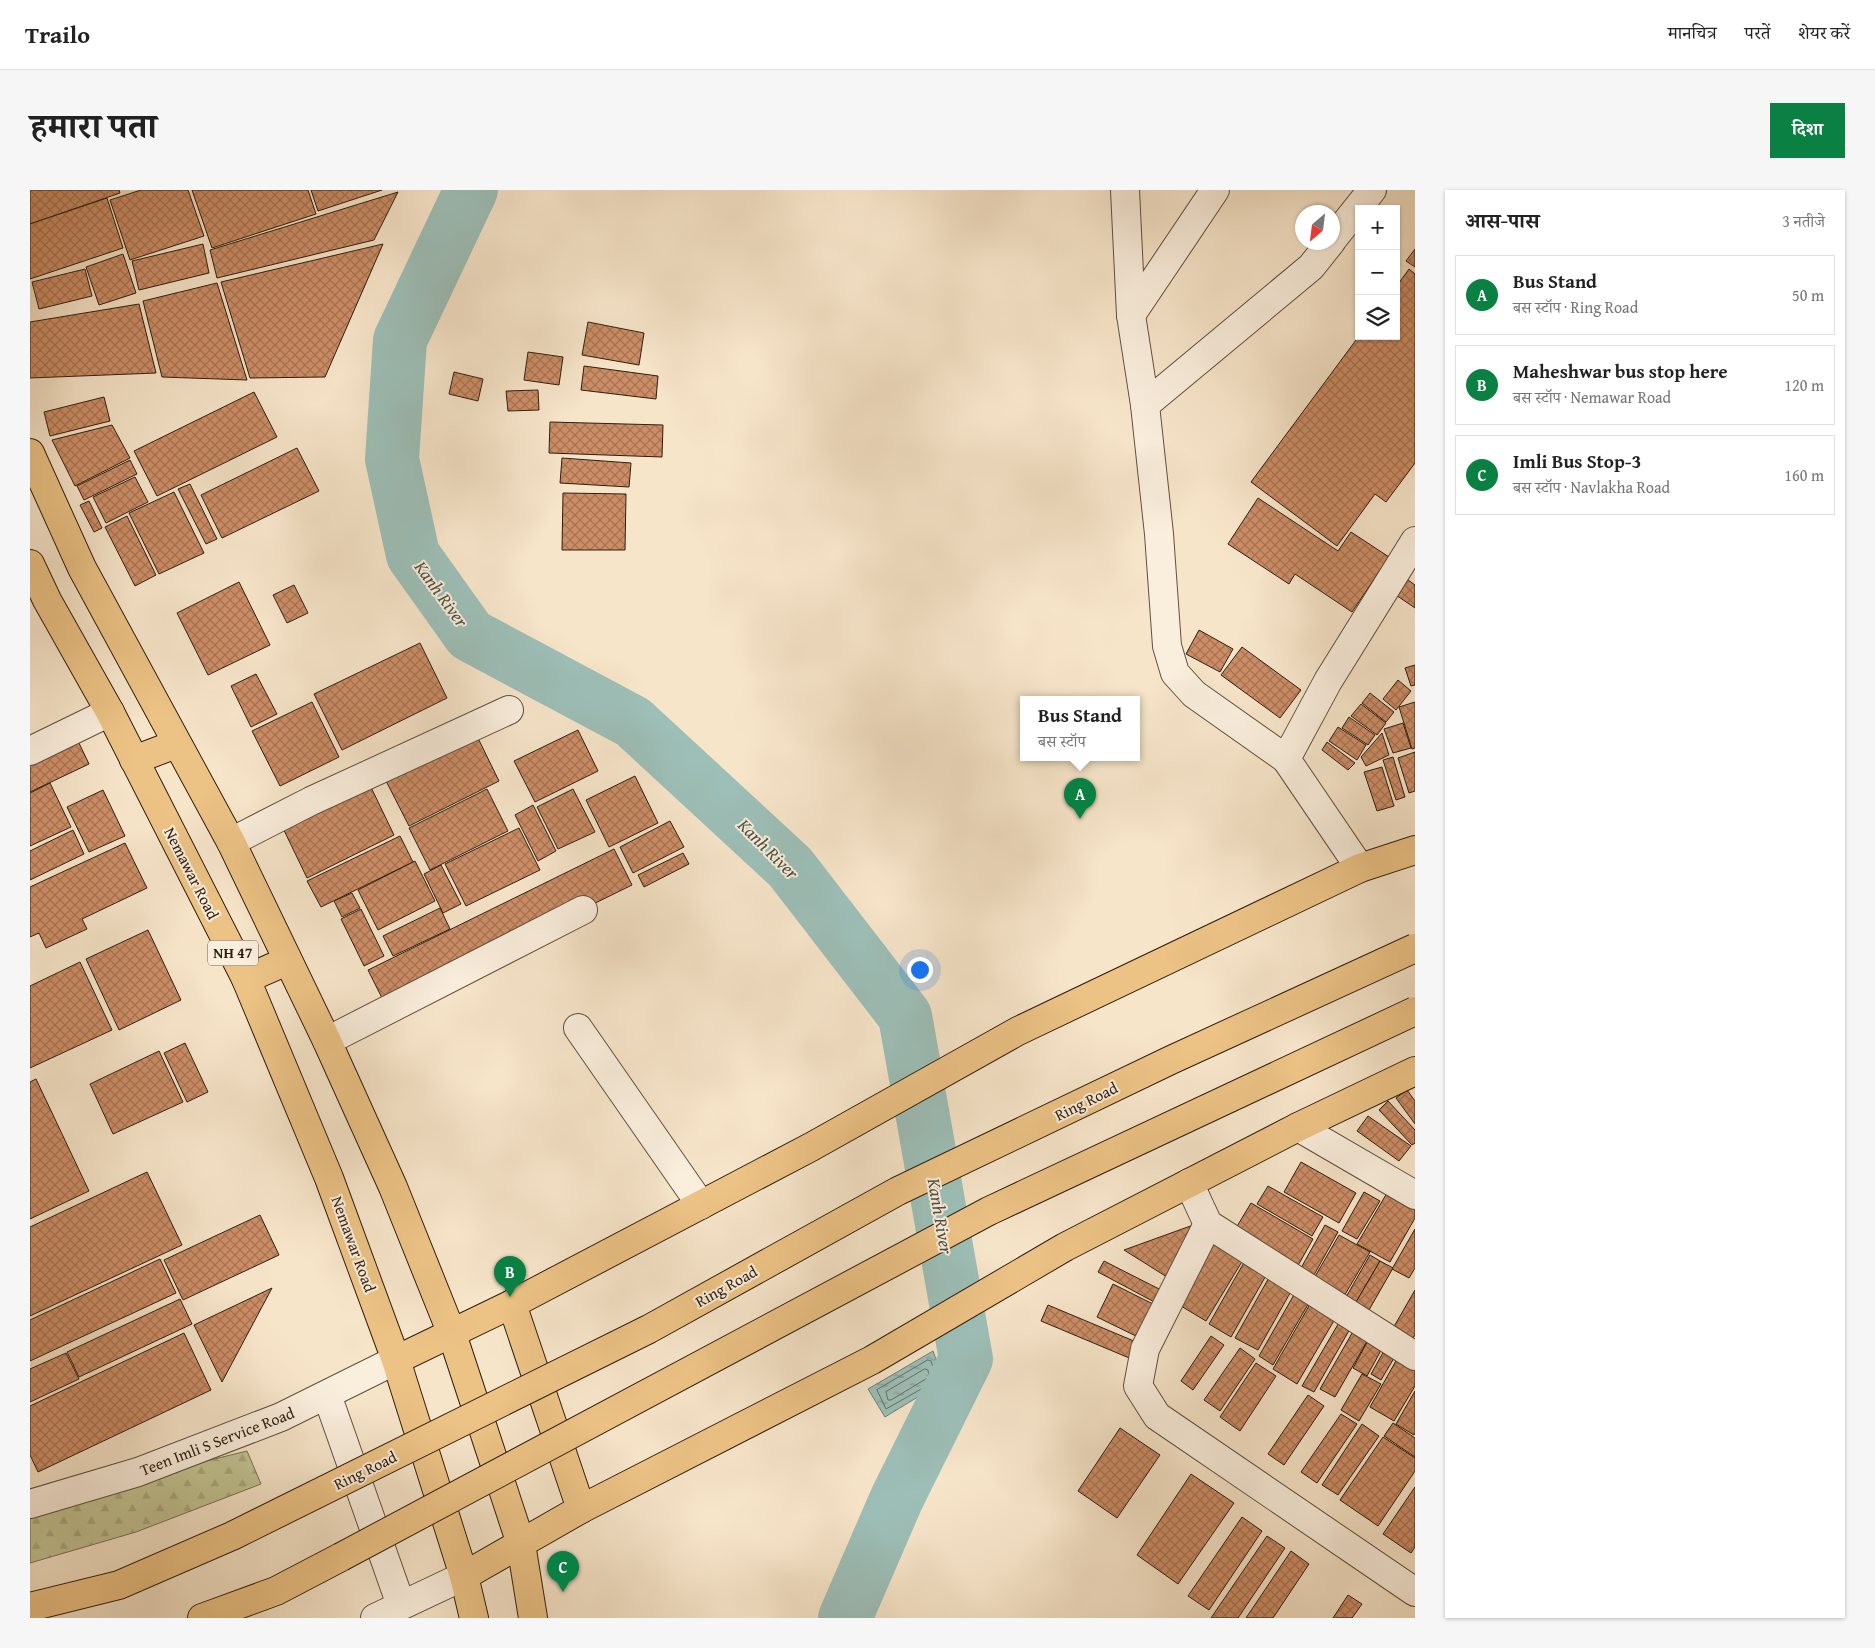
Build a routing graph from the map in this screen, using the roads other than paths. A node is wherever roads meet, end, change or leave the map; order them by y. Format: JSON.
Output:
{"nodes":[{"id":1,"x":1125,"y":190,"type":"edge"},
{"id":2,"x":1214,"y":190,"type":"edge"},
{"id":3,"x":1372,"y":190,"type":"edge"},
{"id":4,"x":1340,"y":231,"type":"edge"},
{"id":5,"x":1325,"y":250,"type":"edge"},
{"id":6,"x":1131,"y":315,"type":"junction"},
{"id":7,"x":1145,"y":405,"type":"junction"},
{"id":8,"x":30,"y":453,"type":"edge"},
{"id":9,"x":1415,"y":541,"type":"edge"},
{"id":10,"x":30,"y":564,"type":"edge"},
{"id":11,"x":509,"y":710,"type":"dead end"},
{"id":12,"x":110,"y":712,"type":"junction"},
{"id":13,"x":176,"y":744,"type":"junction"},
{"id":14,"x":30,"y":751,"type":"edge"},
{"id":15,"x":134,"y":760,"type":"junction"},
{"id":16,"x":1286,"y":760,"type":"junction"},
{"id":17,"x":231,"y":842,"type":"junction"},
{"id":18,"x":1415,"y":850,"type":"edge"},
{"id":19,"x":1360,"y":868,"type":"junction"},
{"id":20,"x":583,"y":910,"type":"dead end"},
{"id":21,"x":1415,"y":948,"type":"edge"},
{"id":22,"x":287,"y":961,"type":"junction"},
{"id":23,"x":246,"y":979,"type":"junction"},
{"id":24,"x":1415,"y":1011,"type":"edge"},
{"id":25,"x":578,"y":1028,"type":"dead end"},
{"id":26,"x":327,"y":1041,"type":"junction"},
{"id":27,"x":1415,"y":1071,"type":"edge"},
{"id":28,"x":1298,"y":1127,"type":"junction"},
{"id":29,"x":1189,"y":1183,"type":"junction"},
{"id":30,"x":1415,"y":1195,"type":"edge"},
{"id":31,"x":701,"y":1205,"type":"junction"},
{"id":32,"x":1208,"y":1224,"type":"junction"},
{"id":33,"x":512,"y":1304,"type":"junction"},
{"id":34,"x":452,"y":1334,"type":"junction"},
{"id":35,"x":1415,"y":1356,"type":"edge"},
{"id":36,"x":396,"y":1360,"type":"junction"},
{"id":37,"x":327,"y":1395,"type":"junction"},
{"id":38,"x":30,"y":1504,"type":"edge"},
{"id":39,"x":581,"y":1509,"type":"junction"},
{"id":40,"x":521,"y":1544,"type":"junction"},
{"id":41,"x":464,"y":1576,"type":"junction"},
{"id":42,"x":1415,"y":1592,"type":"edge"},
{"id":43,"x":401,"y":1605,"type":"junction"},
{"id":44,"x":30,"y":1607,"type":"edge"},
{"id":45,"x":202,"y":1618,"type":"edge"},
{"id":46,"x":376,"y":1618,"type":"edge"},
{"id":47,"x":474,"y":1618,"type":"edge"},
{"id":48,"x":533,"y":1618,"type":"edge"}],
"edges":[{"from":1,"to":6,"type":"street"},
{"from":2,"to":6,"type":"street"},
{"from":3,"to":4,"type":"street"},
{"from":5,"to":7,"type":"street"},
{"from":6,"to":7,"type":"street"},
{"from":7,"to":16,"type":"street"},
{"from":8,"to":13,"type":"main road","number":"NH 47"},
{"from":9,"to":16,"type":"street"},
{"from":10,"to":12,"type":"main road","name":"Nemawar Road","number":"NH 47"},
{"from":11,"to":17,"type":"street"},
{"from":12,"to":14,"type":"street"},
{"from":12,"to":15,"type":"main road","name":"Nemawar Road","number":"NH 47"},
{"from":13,"to":15,"type":"main road"},
{"from":13,"to":17,"type":"main road","number":"NH 47"},
{"from":15,"to":23,"type":"main road","name":"Nemawar Road","number":"NH 47"},
{"from":16,"to":19,"type":"street"},
{"from":17,"to":22,"type":"main road","number":"NH 47"},
{"from":18,"to":19,"type":"main road"},
{"from":19,"to":31,"type":"main road"},
{"from":20,"to":26,"type":"street"},
{"from":21,"to":44,"type":"main road","name":"Ring Road","bridge":true},
{"from":22,"to":23,"type":"main road"},
{"from":22,"to":26,"type":"main road","number":"NH 47"},
{"from":23,"to":36,"type":"main road","name":"Nemawar Road","number":"NH 47"},
{"from":24,"to":45,"type":"main road","bridge":true},
{"from":25,"to":31,"type":"street"},
{"from":26,"to":34,"type":"main road","number":"NH 47"},
{"from":27,"to":28,"type":"main road"},
{"from":28,"to":29,"type":"main road"},
{"from":28,"to":30,"type":"street"},
{"from":29,"to":32,"type":"street"},
{"from":29,"to":39,"type":"main road"},
{"from":31,"to":33,"type":"main road"},
{"from":32,"to":35,"type":"street"},
{"from":32,"to":42,"type":"street"},
{"from":33,"to":34,"type":"main road"},
{"from":33,"to":39,"type":"main road"},
{"from":34,"to":36,"type":"main road"},
{"from":34,"to":40,"type":"main road"},
{"from":36,"to":37,"type":"street","name":"Teen Imli S Service Road"},
{"from":36,"to":41,"type":"main road","name":"Nemawar Road"},
{"from":37,"to":38,"type":"street","name":"Teen Imli S Service Road"},
{"from":37,"to":43,"type":"street"},
{"from":39,"to":40,"type":"main road"},
{"from":40,"to":41,"type":"main road"},
{"from":40,"to":48,"type":"main road"},
{"from":41,"to":43,"type":"street"},
{"from":41,"to":47,"type":"main road"},
{"from":43,"to":46,"type":"street"}]}
